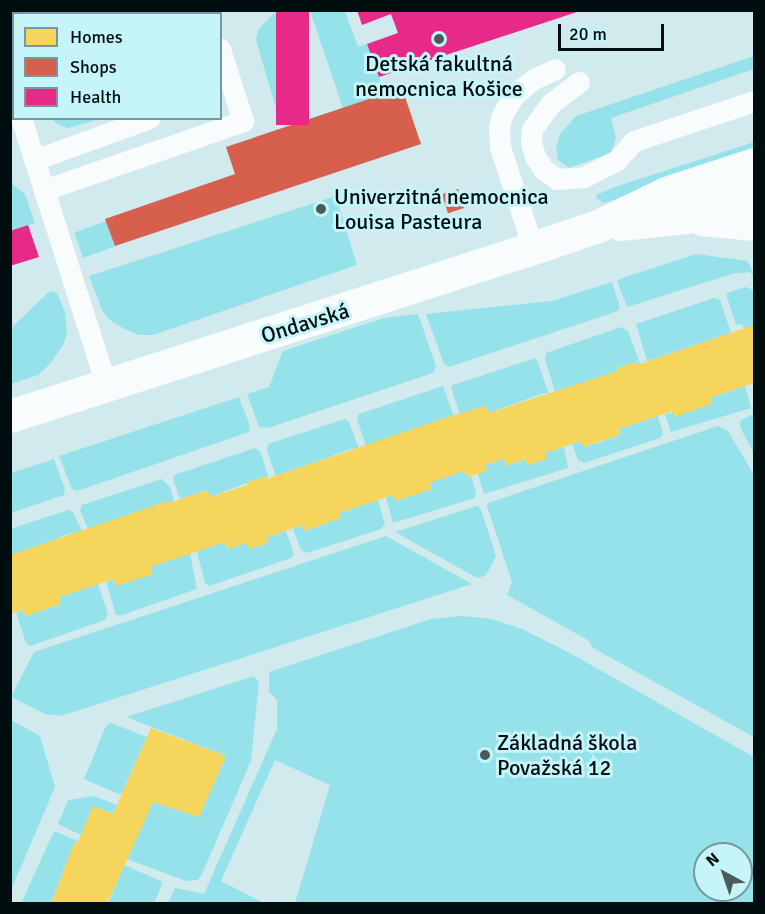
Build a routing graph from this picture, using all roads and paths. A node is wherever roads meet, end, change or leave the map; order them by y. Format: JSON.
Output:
{"nodes":[{"id":1,"x":222,"y":55,"type":"edge"},
{"id":2,"x":555,"y":69,"type":"dead end"},
{"id":3,"x":579,"y":82,"type":"dead end"},
{"id":4,"x":754,"y":101,"type":"edge"},
{"id":5,"x":22,"y":120,"type":"edge"},
{"id":6,"x":144,"y":120,"type":"edge"},
{"id":7,"x":34,"y":160,"type":"junction"},
{"id":8,"x":754,"y":165,"type":"edge"},
{"id":9,"x":44,"y":190,"type":"junction"},
{"id":10,"x":754,"y":196,"type":"edge"},
{"id":11,"x":686,"y":217,"type":"junction"},
{"id":12,"x":754,"y":224,"type":"edge"},
{"id":13,"x":598,"y":226,"type":"junction"},
{"id":14,"x":533,"y":248,"type":"junction"},
{"id":15,"x":106,"y":384,"type":"junction"},
{"id":16,"x":10,"y":416,"type":"edge"}],
"edges":[{"from":1,"to":9,"type":"lane"},
{"from":2,"to":14,"type":"lane"},
{"from":3,"to":4,"type":"lane"},
{"from":5,"to":7,"type":"lane"},
{"from":6,"to":7,"type":"lane"},
{"from":7,"to":9,"type":"lane"},
{"from":8,"to":13,"type":"street","name":"Ondavská"},
{"from":9,"to":15,"type":"lane"},
{"from":10,"to":11,"type":"street","name":"Ondavská"},
{"from":11,"to":12,"type":"street"},
{"from":11,"to":13,"type":"street","name":"Ondavská"},
{"from":13,"to":14,"type":"street","name":"Ondavská"},
{"from":14,"to":15,"type":"street","name":"Ondavská"},
{"from":15,"to":16,"type":"street","name":"Ondavská"}]}
